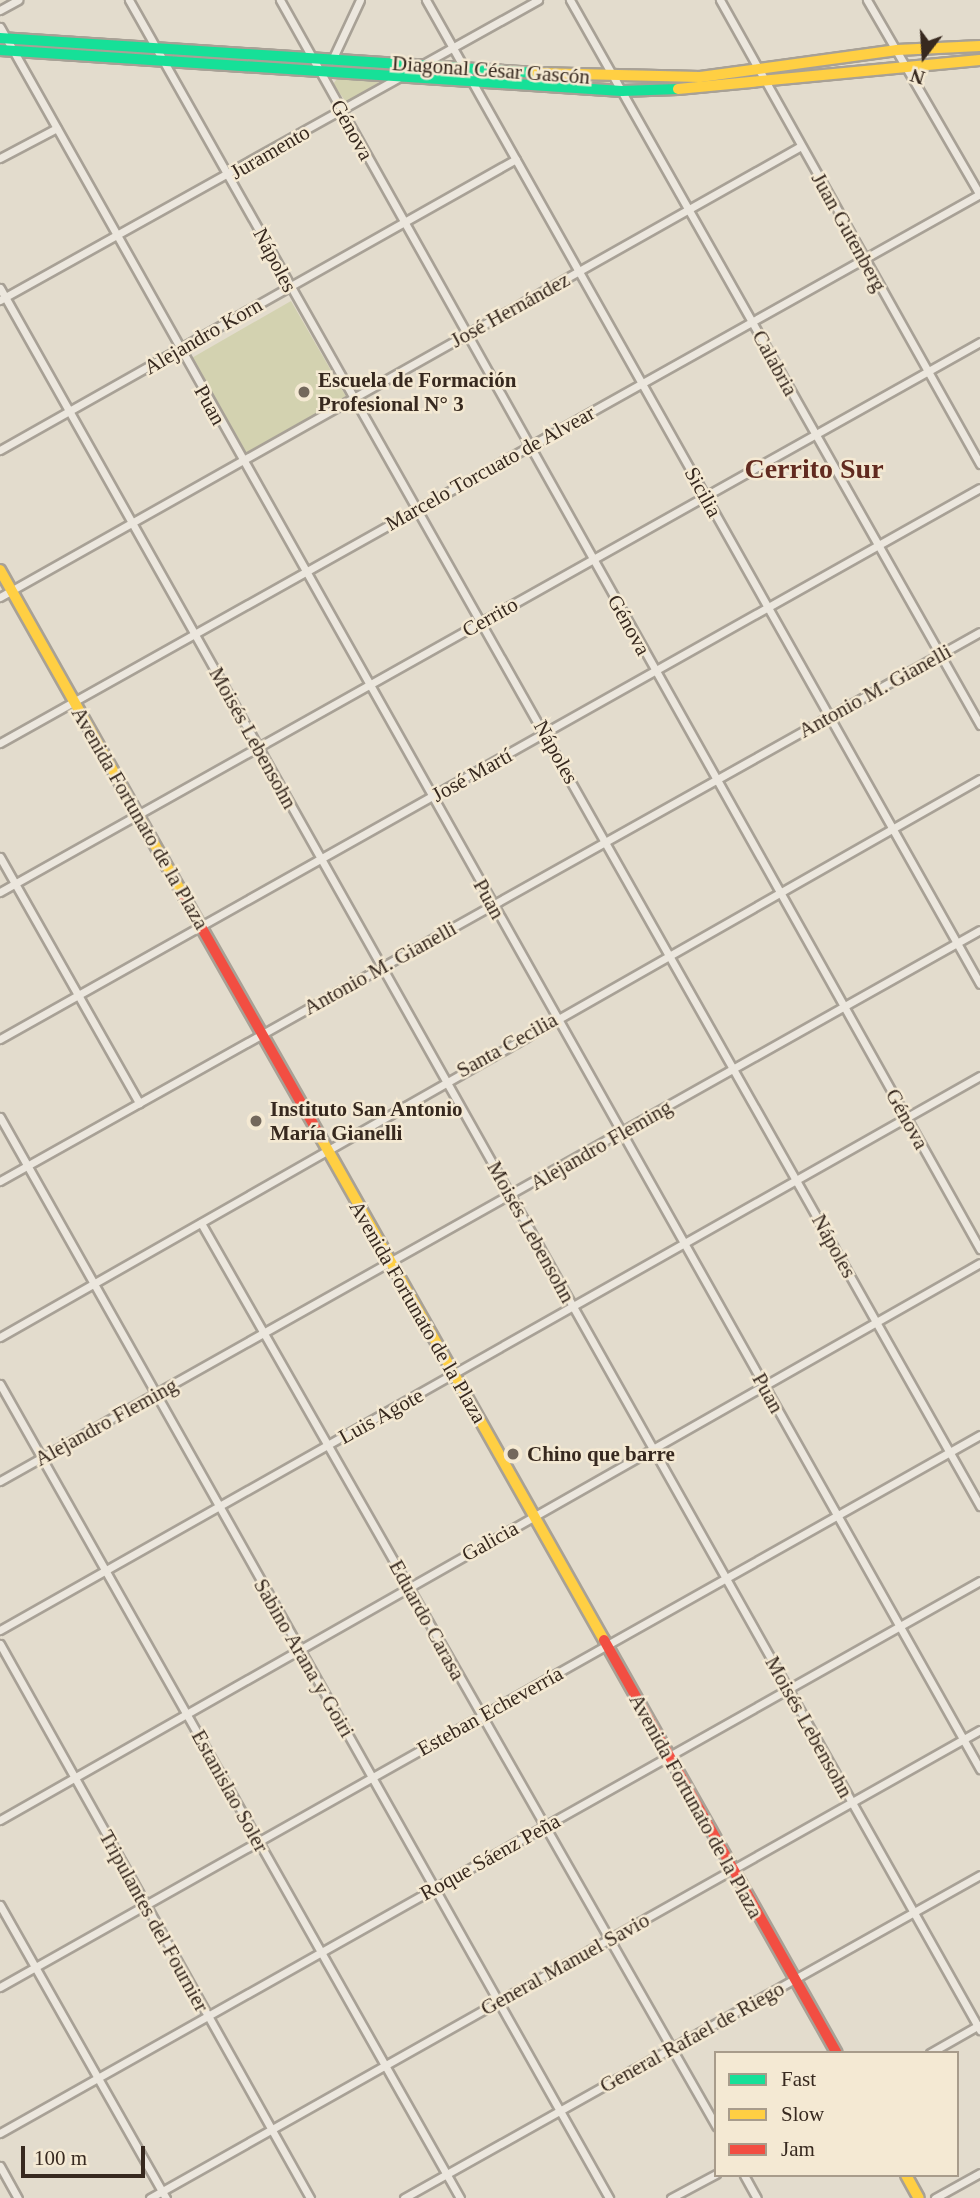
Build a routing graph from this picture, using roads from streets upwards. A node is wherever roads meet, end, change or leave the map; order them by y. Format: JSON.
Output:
{"nodes":[{"id":1,"x":18,"y":0,"type":"edge"},
{"id":2,"x":129,"y":0,"type":"edge"},
{"id":3,"x":280,"y":0,"type":"edge"},
{"id":4,"x":360,"y":0,"type":"edge"},
{"id":5,"x":426,"y":0,"type":"edge"},
{"id":6,"x":538,"y":0,"type":"edge"},
{"id":7,"x":570,"y":0,"type":"edge"},
{"id":8,"x":720,"y":0,"type":"edge"},
{"id":9,"x":867,"y":0,"type":"edge"},
{"id":10,"x":0,"y":10,"type":"edge"},
{"id":11,"x":0,"y":27,"type":"edge"},
{"id":12,"x":4,"y":38,"type":"edge"},
{"id":13,"x":980,"y":46,"type":"edge"},
{"id":14,"x":157,"y":48,"type":"junction"},
{"id":15,"x":453,"y":49,"type":"junction"},
{"id":16,"x":0,"y":50,"type":"edge"},
{"id":17,"x":897,"y":50,"type":"junction"},
{"id":18,"x":14,"y":51,"type":"junction"},
{"id":19,"x":314,"y":59,"type":"junction"},
{"id":20,"x":332,"y":60,"type":"junction"},
{"id":21,"x":980,"y":60,"type":"edge"},
{"id":22,"x":164,"y":61,"type":"junction"},
{"id":23,"x":907,"y":64,"type":"junction"},
{"id":24,"x":424,"y":66,"type":"junction"},
{"id":25,"x":464,"y":68,"type":"junction"},
{"id":26,"x":759,"y":69,"type":"junction"},
{"id":27,"x":320,"y":71,"type":"junction"},
{"id":28,"x":405,"y":76,"type":"junction"},
{"id":29,"x":615,"y":78,"type":"junction"},
{"id":30,"x":471,"y":81,"type":"junction"},
{"id":31,"x":766,"y":81,"type":"junction"},
{"id":32,"x":622,"y":91,"type":"junction"},
{"id":33,"x":341,"y":111,"type":"junction"},
{"id":34,"x":57,"y":128,"type":"junction"},
{"id":35,"x":801,"y":146,"type":"junction"},
{"id":36,"x":0,"y":158,"type":"edge"},
{"id":37,"x":516,"y":159,"type":"junction"},
{"id":38,"x":230,"y":175,"type":"junction"},
{"id":39,"x":980,"y":194,"type":"edge"},
{"id":40,"x":688,"y":209,"type":"junction"},
{"id":41,"x":403,"y":222,"type":"junction"},
{"id":42,"x":117,"y":237,"type":"junction"},
{"id":43,"x":864,"y":258,"type":"junction"},
{"id":44,"x":579,"y":271,"type":"junction"},
{"id":45,"x":289,"y":287,"type":"junction"},
{"id":46,"x":0,"y":288,"type":"edge"},
{"id":47,"x":3,"y":299,"type":"edge"},
{"id":48,"x":752,"y":321,"type":"junction"},
{"id":49,"x":466,"y":334,"type":"junction"},
{"id":50,"x":980,"y":342,"type":"edge"},
{"id":51,"x":178,"y":349,"type":"junction"},
{"id":52,"x":928,"y":371,"type":"junction"},
{"id":53,"x":642,"y":383,"type":"junction"},
{"id":54,"x":352,"y":398,"type":"junction"},
{"id":55,"x":69,"y":411,"type":"junction"},
{"id":56,"x":816,"y":434,"type":"junction"},
{"id":57,"x":528,"y":446,"type":"junction"},
{"id":58,"x":0,"y":450,"type":"edge"},
{"id":59,"x":242,"y":461,"type":"junction"},
{"id":60,"x":980,"y":464,"type":"edge"},
{"id":61,"x":980,"y":488,"type":"edge"},
{"id":62,"x":705,"y":496,"type":"junction"},
{"id":63,"x":415,"y":510,"type":"junction"},
{"id":64,"x":132,"y":522,"type":"junction"},
{"id":65,"x":878,"y":545,"type":"junction"},
{"id":66,"x":592,"y":559,"type":"junction"},
{"id":67,"x":0,"y":570,"type":"edge"},
{"id":68,"x":304,"y":572,"type":"junction"},
{"id":69,"x":11,"y":590,"type":"junction"},
{"id":70,"x":0,"y":597,"type":"edge"},
{"id":71,"x":768,"y":608,"type":"junction"},
{"id":72,"x":483,"y":621,"type":"junction"},
{"id":73,"x":980,"y":632,"type":"edge"},
{"id":74,"x":194,"y":633,"type":"junction"},
{"id":75,"x":940,"y":654,"type":"junction"},
{"id":76,"x":655,"y":671,"type":"junction"},
{"id":77,"x":368,"y":685,"type":"junction"},
{"id":78,"x":74,"y":701,"type":"junction"},
{"id":79,"x":829,"y":716,"type":"junction"},
{"id":80,"x":980,"y":725,"type":"edge"},
{"id":81,"x":546,"y":733,"type":"junction"},
{"id":82,"x":0,"y":743,"type":"edge"},
{"id":83,"x":258,"y":747,"type":"junction"},
{"id":84,"x":980,"y":779,"type":"edge"},
{"id":85,"x":716,"y":780,"type":"junction"},
{"id":86,"x":432,"y":798,"type":"junction"},
{"id":87,"x":138,"y":815,"type":"junction"},
{"id":88,"x":892,"y":828,"type":"junction"},
{"id":89,"x":606,"y":841,"type":"junction"},
{"id":90,"x":0,"y":857,"type":"edge"},
{"id":91,"x":320,"y":858,"type":"junction"},
{"id":92,"x":15,"y":883,"type":"junction"},
{"id":93,"x":0,"y":892,"type":"edge"},
{"id":94,"x":779,"y":892,"type":"junction"},
{"id":95,"x":492,"y":905,"type":"junction"},
{"id":96,"x":201,"y":925,"type":"junction"},
{"id":97,"x":980,"y":930,"type":"edge"},
{"id":98,"x":957,"y":943,"type":"junction"},
{"id":99,"x":670,"y":954,"type":"junction"},
{"id":100,"x":382,"y":967,"type":"junction"},
{"id":101,"x":980,"y":984,"type":"edge"},
{"id":102,"x":78,"y":995,"type":"junction"},
{"id":103,"x":844,"y":1007,"type":"junction"},
{"id":104,"x":556,"y":1017,"type":"junction"},
{"id":105,"x":262,"y":1034,"type":"junction"},
{"id":106,"x":0,"y":1039,"type":"edge"},
{"id":107,"x":735,"y":1069,"type":"junction"},
{"id":108,"x":980,"y":1076,"type":"edge"},
{"id":109,"x":445,"y":1080,"type":"junction"},
{"id":110,"x":139,"y":1103,"type":"junction"},
{"id":111,"x":0,"y":1116,"type":"edge"},
{"id":112,"x":906,"y":1118,"type":"junction"},
{"id":113,"x":622,"y":1134,"type":"junction"},
{"id":114,"x":328,"y":1152,"type":"junction"},
{"id":115,"x":27,"y":1165,"type":"junction"},
{"id":116,"x":797,"y":1180,"type":"junction"},
{"id":117,"x":0,"y":1181,"type":"edge"},
{"id":118,"x":511,"y":1196,"type":"junction"},
{"id":119,"x":201,"y":1223,"type":"junction"},
{"id":120,"x":684,"y":1244,"type":"junction"},
{"id":121,"x":980,"y":1249,"type":"edge"},
{"id":122,"x":388,"y":1262,"type":"junction"},
{"id":123,"x":980,"y":1263,"type":"edge"},
{"id":124,"x":94,"y":1284,"type":"junction"},
{"id":125,"x":573,"y":1307,"type":"junction"},
{"id":126,"x":877,"y":1322,"type":"junction"},
{"id":127,"x":263,"y":1333,"type":"junction"},
{"id":128,"x":0,"y":1337,"type":"edge"},
{"id":129,"x":455,"y":1374,"type":"junction"},
{"id":130,"x":0,"y":1384,"type":"edge"},
{"id":131,"x":764,"y":1385,"type":"junction"},
{"id":132,"x":156,"y":1393,"type":"junction"},
{"id":133,"x":980,"y":1435,"type":"edge"},
{"id":134,"x":330,"y":1444,"type":"junction"},
{"id":135,"x":653,"y":1448,"type":"junction"},
{"id":136,"x":950,"y":1452,"type":"junction"},
{"id":137,"x":41,"y":1458,"type":"junction"},
{"id":138,"x":0,"y":1481,"type":"edge"},
{"id":139,"x":980,"y":1506,"type":"edge"},
{"id":140,"x":217,"y":1508,"type":"junction"},
{"id":141,"x":533,"y":1516,"type":"junction"},
{"id":142,"x":837,"y":1516,"type":"junction"},
{"id":143,"x":105,"y":1571,"type":"junction"},
{"id":144,"x":726,"y":1578,"type":"junction"},
{"id":145,"x":980,"y":1581,"type":"edge"},
{"id":146,"x":408,"y":1587,"type":"junction"},
{"id":147,"x":900,"y":1626,"type":"junction"},
{"id":148,"x":0,"y":1630,"type":"edge"},
{"id":149,"x":0,"y":1643,"type":"edge"},
{"id":150,"x":606,"y":1646,"type":"junction"},
{"id":151,"x":299,"y":1648,"type":"junction"},
{"id":152,"x":788,"y":1689,"type":"junction"},
{"id":153,"x":185,"y":1713,"type":"junction"},
{"id":154,"x":482,"y":1716,"type":"junction"},
{"id":155,"x":980,"y":1730,"type":"edge"},
{"id":156,"x":963,"y":1740,"type":"junction"},
{"id":157,"x":669,"y":1756,"type":"junction"},
{"id":158,"x":980,"y":1769,"type":"edge"},
{"id":159,"x":72,"y":1777,"type":"junction"},
{"id":160,"x":372,"y":1778,"type":"junction"},
{"id":161,"x":852,"y":1803,"type":"junction"},
{"id":162,"x":0,"y":1820,"type":"edge"},
{"id":163,"x":545,"y":1826,"type":"junction"},
{"id":164,"x":258,"y":1842,"type":"junction"},
{"id":165,"x":732,"y":1870,"type":"junction"},
{"id":166,"x":980,"y":1875,"type":"edge"},
{"id":167,"x":435,"y":1888,"type":"junction"},
{"id":168,"x":0,"y":1905,"type":"edge"},
{"id":169,"x":145,"y":1906,"type":"junction"},
{"id":170,"x":914,"y":1912,"type":"junction"},
{"id":171,"x":609,"y":1940,"type":"junction"},
{"id":172,"x":321,"y":1952,"type":"junction"},
{"id":173,"x":36,"y":1967,"type":"junction"},
{"id":174,"x":794,"y":1979,"type":"junction"},
{"id":175,"x":0,"y":1987,"type":"edge"},
{"id":176,"x":498,"y":2002,"type":"junction"},
{"id":177,"x":207,"y":2016,"type":"junction"},
{"id":178,"x":979,"y":2027,"type":"edge"},
{"id":179,"x":671,"y":2048,"type":"junction"},
{"id":180,"x":836,"y":2051,"type":"edge"},
{"id":181,"x":934,"y":2051,"type":"edge"},
{"id":182,"x":384,"y":2066,"type":"junction"},
{"id":183,"x":98,"y":2078,"type":"junction"},
{"id":184,"x":560,"y":2111,"type":"junction"},
{"id":185,"x":714,"y":2123,"type":"edge"},
{"id":186,"x":271,"y":2130,"type":"junction"},
{"id":187,"x":0,"y":2133,"type":"edge"},
{"id":188,"x":0,"y":2166,"type":"edge"},
{"id":189,"x":980,"y":2173,"type":"edge"},
{"id":190,"x":446,"y":2174,"type":"junction"},
{"id":191,"x":714,"y":2175,"type":"edge"},
{"id":192,"x":745,"y":2177,"type":"edge"},
{"id":193,"x":907,"y":2177,"type":"edge"},
{"id":194,"x":164,"y":2195,"type":"edge"},
{"id":195,"x":18,"y":2198,"type":"edge"},
{"id":196,"x":150,"y":2198,"type":"edge"},
{"id":197,"x":310,"y":2198,"type":"edge"},
{"id":198,"x":404,"y":2198,"type":"edge"},
{"id":199,"x":460,"y":2198,"type":"edge"},
{"id":200,"x":609,"y":2198,"type":"edge"},
{"id":201,"x":671,"y":2198,"type":"edge"},
{"id":202,"x":757,"y":2198,"type":"edge"},
{"id":203,"x":919,"y":2198,"type":"edge"},
{"id":204,"x":935,"y":2198,"type":"edge"}],
"edges":[{"from":1,"to":10,"type":"street"},
{"from":2,"to":14,"type":"street","name":"Nápoles"},
{"from":3,"to":19,"type":"street","name":"Génova"},
{"from":4,"to":20,"type":"street"},
{"from":5,"to":15,"type":"street","name":"Sicilia"},
{"from":6,"to":15,"type":"street","name":"Juramento"},
{"from":7,"to":29,"type":"street","name":"Calabria"},
{"from":8,"to":26,"type":"street","name":"Juan Gutenberg"},
{"from":9,"to":17,"type":"street"},
{"from":11,"to":12,"type":"street","name":"Puan"},
{"from":12,"to":14,"type":"street","name":"Diagonal César Gascón"},
{"from":12,"to":18,"type":"street","name":"Puan"},
{"from":13,"to":17,"type":"street","name":"Diagonal César Gascón"},
{"from":14,"to":19,"type":"street","name":"Diagonal César Gascón"},
{"from":14,"to":22,"type":"street","name":"Nápoles"},
{"from":15,"to":24,"type":"street","name":"Juramento"},
{"from":15,"to":25,"type":"street","name":"Sicilia"},
{"from":16,"to":18,"type":"street","name":"Diagonal César Gascón"},
{"from":17,"to":23,"type":"street"},
{"from":17,"to":26,"type":"street","name":"Diagonal César Gascón"},
{"from":18,"to":22,"type":"street","name":"Diagonal César Gascón"},
{"from":18,"to":34,"type":"street","name":"Puan"},
{"from":19,"to":20,"type":"street","name":"Diagonal César Gascón"},
{"from":19,"to":27,"type":"street","name":"Génova"},
{"from":20,"to":24,"type":"street","name":"Diagonal César Gascón"},
{"from":21,"to":23,"type":"street","name":"Diagonal César Gascón"},
{"from":22,"to":27,"type":"street","name":"Diagonal César Gascón"},
{"from":22,"to":38,"type":"street","name":"Nápoles"},
{"from":23,"to":31,"type":"street","name":"Diagonal César Gascón"},
{"from":23,"to":39,"type":"street"},
{"from":24,"to":25,"type":"street","name":"Diagonal César Gascón"},
{"from":24,"to":28,"type":"street","name":"Juramento"},
{"from":25,"to":29,"type":"street","name":"Diagonal César Gascón"},
{"from":25,"to":30,"type":"street","name":"Sicilia"},
{"from":26,"to":29,"type":"street","name":"Diagonal César Gascón"},
{"from":26,"to":31,"type":"street","name":"Juan Gutenberg"},
{"from":27,"to":28,"type":"street","name":"Diagonal César Gascón"},
{"from":27,"to":33,"type":"street","name":"Génova"},
{"from":28,"to":30,"type":"street","name":"Diagonal César Gascón"},
{"from":28,"to":33,"type":"street","name":"Juramento"},
{"from":29,"to":32,"type":"street","name":"Calabria"},
{"from":30,"to":32,"type":"street","name":"Diagonal César Gascón"},
{"from":30,"to":37,"type":"street","name":"Sicilia"},
{"from":31,"to":32,"type":"street","name":"Diagonal César Gascón"},
{"from":31,"to":35,"type":"street","name":"Juan Gutenberg"},
{"from":32,"to":40,"type":"street","name":"Calabria"},
{"from":33,"to":38,"type":"street","name":"Juramento"},
{"from":33,"to":41,"type":"street","name":"Génova"},
{"from":34,"to":36,"type":"street"},
{"from":34,"to":42,"type":"street","name":"Puan"},
{"from":35,"to":40,"type":"street","name":"José Hernández"},
{"from":35,"to":43,"type":"street","name":"Juan Gutenberg"},
{"from":37,"to":41,"type":"street","name":"Alejandro Korn"},
{"from":37,"to":44,"type":"street","name":"Sicilia"},
{"from":38,"to":42,"type":"street","name":"Juramento"},
{"from":38,"to":45,"type":"street","name":"Nápoles"},
{"from":39,"to":43,"type":"street","name":"Marcelo Torcuato de Alvear"},
{"from":40,"to":44,"type":"street","name":"José Hernández"},
{"from":40,"to":48,"type":"street","name":"Calabria"},
{"from":41,"to":45,"type":"street","name":"Alejandro Korn"},
{"from":41,"to":49,"type":"street","name":"Génova"},
{"from":42,"to":47,"type":"street","name":"Juramento"},
{"from":42,"to":51,"type":"street","name":"Puan"},
{"from":43,"to":48,"type":"street","name":"Marcelo Torcuato de Alvear"},
{"from":43,"to":52,"type":"street","name":"Juan Gutenberg"},
{"from":44,"to":49,"type":"street","name":"José Hernández"},
{"from":44,"to":53,"type":"street","name":"Sicilia"},
{"from":45,"to":51,"type":"street","name":"Alejandro Korn"},
{"from":45,"to":54,"type":"street","name":"Nápoles"},
{"from":46,"to":47,"type":"street","name":"Moisés Lebensohn"},
{"from":47,"to":55,"type":"street","name":"Moisés Lebensohn"},
{"from":48,"to":53,"type":"street","name":"Marcelo Torcuato de Alvear"},
{"from":48,"to":56,"type":"street","name":"Calabria"},
{"from":49,"to":54,"type":"street","name":"José Hernández"},
{"from":49,"to":57,"type":"street","name":"Génova"},
{"from":50,"to":52,"type":"street","name":"Cerrito"},
{"from":51,"to":55,"type":"street","name":"Alejandro Korn"},
{"from":51,"to":59,"type":"street","name":"Puan"},
{"from":52,"to":56,"type":"street","name":"Cerrito"},
{"from":52,"to":60,"type":"street","name":"Juan Gutenberg"},
{"from":53,"to":57,"type":"street","name":"Marcelo Torcuato de Alvear"},
{"from":53,"to":62,"type":"street","name":"Sicilia"},
{"from":54,"to":59,"type":"street","name":"José Hernández"},
{"from":54,"to":63,"type":"street","name":"Nápoles"},
{"from":55,"to":58,"type":"street","name":"Alejandro Korn"},
{"from":55,"to":64,"type":"street","name":"Moisés Lebensohn"},
{"from":56,"to":62,"type":"street","name":"Cerrito"},
{"from":56,"to":65,"type":"street","name":"Calabria"},
{"from":57,"to":63,"type":"street","name":"Marcelo Torcuato de Alvear"},
{"from":57,"to":66,"type":"street","name":"Génova"},
{"from":59,"to":64,"type":"street","name":"José Hernández"},
{"from":59,"to":68,"type":"street","name":"Puan"},
{"from":61,"to":65,"type":"street","name":"José Martí"},
{"from":62,"to":66,"type":"street","name":"Cerrito"},
{"from":62,"to":71,"type":"street","name":"Sicilia"},
{"from":63,"to":68,"type":"street","name":"Marcelo Torcuato de Alvear"},
{"from":63,"to":72,"type":"street","name":"Nápoles"},
{"from":64,"to":69,"type":"street","name":"José Hernández"},
{"from":64,"to":74,"type":"street","name":"Moisés Lebensohn"},
{"from":65,"to":71,"type":"street","name":"José Martí"},
{"from":65,"to":75,"type":"street","name":"Calabria"},
{"from":66,"to":72,"type":"street","name":"Cerrito"},
{"from":66,"to":76,"type":"street","name":"Génova"},
{"from":67,"to":69,"type":"street","name":"Avenida Fortunato de la Plaza"},
{"from":68,"to":74,"type":"street","name":"Marcelo Torcuato de Alvear"},
{"from":68,"to":77,"type":"street","name":"Puan"},
{"from":69,"to":70,"type":"street","name":"José Hernández"},
{"from":69,"to":78,"type":"street","name":"Avenida Fortunato de la Plaza"},
{"from":71,"to":76,"type":"street","name":"José Martí"},
{"from":71,"to":79,"type":"street","name":"Sicilia"},
{"from":72,"to":77,"type":"street","name":"Cerrito"},
{"from":72,"to":81,"type":"street","name":"Nápoles"},
{"from":73,"to":75,"type":"street","name":"Antonio M. Gianelli"},
{"from":74,"to":78,"type":"street","name":"Marcelo Torcuato de Alvear"},
{"from":74,"to":83,"type":"street","name":"Moisés Lebensohn"},
{"from":75,"to":79,"type":"street","name":"Antonio M. Gianelli"},
{"from":75,"to":80,"type":"street","name":"Calabria"},
{"from":76,"to":81,"type":"street","name":"José Martí"},
{"from":76,"to":85,"type":"street","name":"Génova"},
{"from":77,"to":83,"type":"street","name":"Cerrito"},
{"from":77,"to":86,"type":"street","name":"Puan"},
{"from":78,"to":82,"type":"street","name":"Marcelo Torcuato de Alvear"},
{"from":78,"to":87,"type":"street","name":"Avenida Fortunato de la Plaza"},
{"from":79,"to":85,"type":"street","name":"Antonio M. Gianelli"},
{"from":79,"to":88,"type":"street","name":"Sicilia"},
{"from":81,"to":86,"type":"street","name":"José Martí"},
{"from":81,"to":89,"type":"street","name":"Nápoles"},
{"from":83,"to":87,"type":"street","name":"Cerrito"},
{"from":83,"to":91,"type":"street","name":"Moisés Lebensohn"},
{"from":84,"to":88,"type":"street","name":"Santa Cecilia"},
{"from":85,"to":89,"type":"street","name":"Antonio M. Gianelli"},
{"from":85,"to":94,"type":"street","name":"Génova"},
{"from":86,"to":91,"type":"street","name":"José Martí"},
{"from":86,"to":95,"type":"street","name":"Puan"},
{"from":87,"to":92,"type":"street","name":"Cerrito"},
{"from":87,"to":96,"type":"street","name":"Avenida Fortunato de la Plaza"},
{"from":88,"to":94,"type":"street","name":"Santa Cecilia"},
{"from":88,"to":98,"type":"street","name":"Sicilia"},
{"from":89,"to":95,"type":"street","name":"Antonio M. Gianelli"},
{"from":89,"to":99,"type":"street","name":"Nápoles"},
{"from":90,"to":92,"type":"street"},
{"from":91,"to":96,"type":"street","name":"José Martí"},
{"from":91,"to":100,"type":"street","name":"Moisés Lebensohn"},
{"from":92,"to":93,"type":"street","name":"Cerrito"},
{"from":92,"to":102,"type":"street"},
{"from":94,"to":99,"type":"street","name":"Santa Cecilia"},
{"from":94,"to":103,"type":"street","name":"Génova"},
{"from":95,"to":100,"type":"street","name":"Antonio M. Gianelli"},
{"from":95,"to":104,"type":"street","name":"Puan"},
{"from":96,"to":102,"type":"street","name":"José Martí"},
{"from":96,"to":105,"type":"street","name":"Avenida Fortunato de la Plaza"},
{"from":97,"to":98,"type":"street","name":"Alejandro Fleming"},
{"from":98,"to":101,"type":"street","name":"Sicilia"},
{"from":98,"to":103,"type":"street","name":"Alejandro Fleming"},
{"from":99,"to":104,"type":"street","name":"Santa Cecilia"},
{"from":99,"to":107,"type":"street","name":"Nápoles"},
{"from":100,"to":105,"type":"street","name":"Antonio M. Gianelli"},
{"from":100,"to":109,"type":"street","name":"Moisés Lebensohn"},
{"from":102,"to":106,"type":"street","name":"José Martí"},
{"from":102,"to":110,"type":"street"},
{"from":103,"to":107,"type":"street","name":"Alejandro Fleming"},
{"from":103,"to":112,"type":"street","name":"Génova"},
{"from":104,"to":109,"type":"street","name":"Santa Cecilia"},
{"from":104,"to":113,"type":"street","name":"Puan"},
{"from":105,"to":110,"type":"street","name":"Antonio M. Gianelli"},
{"from":105,"to":114,"type":"street","name":"Avenida Fortunato de la Plaza"},
{"from":107,"to":113,"type":"street","name":"Alejandro Fleming"},
{"from":107,"to":116,"type":"street","name":"Nápoles"},
{"from":108,"to":112,"type":"street","name":"Luis Agote"},
{"from":109,"to":114,"type":"street","name":"Santa Cecilia"},
{"from":109,"to":118,"type":"street","name":"Moisés Lebensohn"},
{"from":110,"to":115,"type":"street","name":"Antonio M. Gianelli"},
{"from":111,"to":115,"type":"street","name":"Sabino Arana y Goiri"},
{"from":112,"to":116,"type":"street","name":"Luis Agote"},
{"from":112,"to":121,"type":"street","name":"Génova"},
{"from":113,"to":118,"type":"street","name":"Alejandro Fleming"},
{"from":113,"to":120,"type":"street","name":"Puan"},
{"from":114,"to":119,"type":"street","name":"Santa Cecilia"},
{"from":114,"to":122,"type":"street","name":"Avenida Fortunato de la Plaza"},
{"from":115,"to":117,"type":"street","name":"Antonio M. Gianelli"},
{"from":115,"to":124,"type":"street","name":"Sabino Arana y Goiri"},
{"from":116,"to":120,"type":"street","name":"Luis Agote"},
{"from":116,"to":126,"type":"street","name":"Nápoles"},
{"from":118,"to":122,"type":"street","name":"Alejandro Fleming"},
{"from":118,"to":125,"type":"street","name":"Moisés Lebensohn"},
{"from":119,"to":124,"type":"street","name":"Santa Cecilia"},
{"from":119,"to":127,"type":"street","name":"Eduardo Carasa"},
{"from":120,"to":125,"type":"street","name":"Luis Agote"},
{"from":120,"to":131,"type":"street","name":"Puan"},
{"from":122,"to":127,"type":"street","name":"Alejandro Fleming"},
{"from":122,"to":129,"type":"street","name":"Avenida Fortunato de la Plaza"},
{"from":123,"to":126,"type":"street","name":"Galicia"},
{"from":124,"to":128,"type":"street","name":"Santa Cecilia"},
{"from":124,"to":132,"type":"street","name":"Sabino Arana y Goiri"},
{"from":125,"to":129,"type":"street","name":"Luis Agote"},
{"from":125,"to":135,"type":"street","name":"Moisés Lebensohn"},
{"from":126,"to":131,"type":"street","name":"Galicia"},
{"from":126,"to":136,"type":"street","name":"Nápoles"},
{"from":127,"to":132,"type":"street","name":"Alejandro Fleming"},
{"from":127,"to":134,"type":"street","name":"Eduardo Carasa"},
{"from":129,"to":134,"type":"street","name":"Luis Agote"},
{"from":129,"to":141,"type":"street","name":"Avenida Fortunato de la Plaza"},
{"from":130,"to":137,"type":"street","name":"Estanislao Soler"},
{"from":131,"to":135,"type":"street","name":"Galicia"},
{"from":131,"to":142,"type":"street","name":"Puan"},
{"from":132,"to":137,"type":"street","name":"Alejandro Fleming"},
{"from":132,"to":140,"type":"street","name":"Sabino Arana y Goiri"},
{"from":133,"to":136,"type":"street","name":"Esteban Echeverría"},
{"from":134,"to":140,"type":"street","name":"Luis Agote"},
{"from":134,"to":146,"type":"street","name":"Eduardo Carasa"},
{"from":135,"to":141,"type":"street","name":"Galicia"},
{"from":135,"to":144,"type":"street","name":"Moisés Lebensohn"},
{"from":136,"to":139,"type":"street","name":"Nápoles"},
{"from":136,"to":142,"type":"street","name":"Esteban Echeverría"},
{"from":137,"to":138,"type":"street","name":"Alejandro Fleming"},
{"from":137,"to":143,"type":"street","name":"Estanislao Soler"},
{"from":140,"to":143,"type":"street","name":"Luis Agote"},
{"from":140,"to":151,"type":"street","name":"Sabino Arana y Goiri"},
{"from":141,"to":146,"type":"street","name":"Galicia"},
{"from":141,"to":150,"type":"street","name":"Avenida Fortunato de la Plaza"},
{"from":142,"to":144,"type":"street","name":"Esteban Echeverría"},
{"from":142,"to":147,"type":"street","name":"Puan"},
{"from":143,"to":148,"type":"street","name":"Luis Agote"},
{"from":143,"to":153,"type":"street","name":"Estanislao Soler"},
{"from":144,"to":150,"type":"street","name":"Esteban Echeverría"},
{"from":144,"to":152,"type":"street","name":"Moisés Lebensohn"},
{"from":145,"to":147,"type":"street","name":"Roque Sáenz Peña"},
{"from":146,"to":151,"type":"street","name":"Galicia"},
{"from":146,"to":154,"type":"street","name":"Eduardo Carasa"},
{"from":147,"to":152,"type":"street","name":"Roque Sáenz Peña"},
{"from":147,"to":156,"type":"street","name":"Puan"},
{"from":149,"to":159,"type":"street","name":"Tripulantes del Fournier"},
{"from":150,"to":154,"type":"street","name":"Esteban Echeverría"},
{"from":150,"to":157,"type":"street","name":"Avenida Fortunato de la Plaza"},
{"from":151,"to":153,"type":"street","name":"Galicia"},
{"from":151,"to":160,"type":"street","name":"Sabino Arana y Goiri"},
{"from":152,"to":157,"type":"street","name":"Roque Sáenz Peña"},
{"from":152,"to":161,"type":"street","name":"Moisés Lebensohn"},
{"from":153,"to":159,"type":"street","name":"Galicia"},
{"from":153,"to":164,"type":"street","name":"Estanislao Soler"},
{"from":154,"to":160,"type":"street","name":"Esteban Echeverría"},
{"from":154,"to":163,"type":"street","name":"Eduardo Carasa"},
{"from":155,"to":156,"type":"street","name":"General Manuel Savio"},
{"from":156,"to":158,"type":"street","name":"Puan"},
{"from":156,"to":161,"type":"street","name":"General Manuel Savio"},
{"from":157,"to":163,"type":"street","name":"Roque Sáenz Peña"},
{"from":157,"to":165,"type":"street","name":"Avenida Fortunato de la Plaza"},
{"from":159,"to":162,"type":"street","name":"Galicia"},
{"from":159,"to":169,"type":"street","name":"Tripulantes del Fournier"},
{"from":160,"to":164,"type":"street","name":"Esteban Echeverría"},
{"from":160,"to":167,"type":"street","name":"Sabino Arana y Goiri"},
{"from":161,"to":165,"type":"street","name":"General Manuel Savio"},
{"from":161,"to":170,"type":"street","name":"Moisés Lebensohn"},
{"from":163,"to":167,"type":"street","name":"Roque Sáenz Peña"},
{"from":163,"to":171,"type":"street","name":"Eduardo Carasa"},
{"from":164,"to":169,"type":"street","name":"Esteban Echeverría"},
{"from":164,"to":172,"type":"street","name":"Estanislao Soler"},
{"from":165,"to":171,"type":"street","name":"General Manuel Savio"},
{"from":165,"to":174,"type":"street","name":"Avenida Fortunato de la Plaza"},
{"from":166,"to":170,"type":"street","name":"General Rafael de Riego"},
{"from":167,"to":172,"type":"street","name":"Roque Sáenz Peña"},
{"from":167,"to":176,"type":"street","name":"Sabino Arana y Goiri"},
{"from":168,"to":173,"type":"street"},
{"from":169,"to":173,"type":"street","name":"Esteban Echeverría"},
{"from":169,"to":177,"type":"street","name":"Tripulantes del Fournier"},
{"from":170,"to":174,"type":"street","name":"General Rafael de Riego"},
{"from":170,"to":178,"type":"street","name":"Moisés Lebensohn"},
{"from":171,"to":176,"type":"street","name":"General Manuel Savio"},
{"from":171,"to":179,"type":"street","name":"Eduardo Carasa"},
{"from":172,"to":177,"type":"street","name":"Roque Sáenz Peña"},
{"from":172,"to":182,"type":"street","name":"Estanislao Soler"},
{"from":173,"to":175,"type":"street","name":"Esteban Echeverría"},
{"from":173,"to":183,"type":"street"},
{"from":174,"to":179,"type":"street","name":"General Rafael de Riego"},
{"from":174,"to":180,"type":"street","name":"Avenida Fortunato de la Plaza"},
{"from":176,"to":182,"type":"street","name":"General Manuel Savio"},
{"from":176,"to":184,"type":"street","name":"Sabino Arana y Goiri"},
{"from":177,"to":183,"type":"street","name":"Roque Sáenz Peña"},
{"from":177,"to":186,"type":"street","name":"Tripulantes del Fournier"},
{"from":178,"to":181,"type":"street"},
{"from":179,"to":184,"type":"street","name":"General Rafael de Riego"},
{"from":179,"to":185,"type":"street","name":"Eduardo Carasa"},
{"from":182,"to":186,"type":"street","name":"General Manuel Savio"},
{"from":182,"to":190,"type":"street","name":"Estanislao Soler"},
{"from":183,"to":187,"type":"street","name":"Roque Sáenz Peña"},
{"from":183,"to":194,"type":"street"},
{"from":184,"to":190,"type":"street","name":"General Rafael de Riego"},
{"from":184,"to":200,"type":"street","name":"Sabino Arana y Goiri"},
{"from":186,"to":194,"type":"street","name":"General Manuel Savio"},
{"from":186,"to":197,"type":"street","name":"Tripulantes del Fournier"},
{"from":188,"to":195,"type":"street"},
{"from":189,"to":204,"type":"street"},
{"from":190,"to":198,"type":"street","name":"General Rafael de Riego"},
{"from":190,"to":199,"type":"street","name":"Estanislao Soler"},
{"from":191,"to":201,"type":"street"},
{"from":192,"to":202,"type":"street"},
{"from":193,"to":203,"type":"street"},
{"from":194,"to":196,"type":"street","name":"General Manuel Savio"}]}
